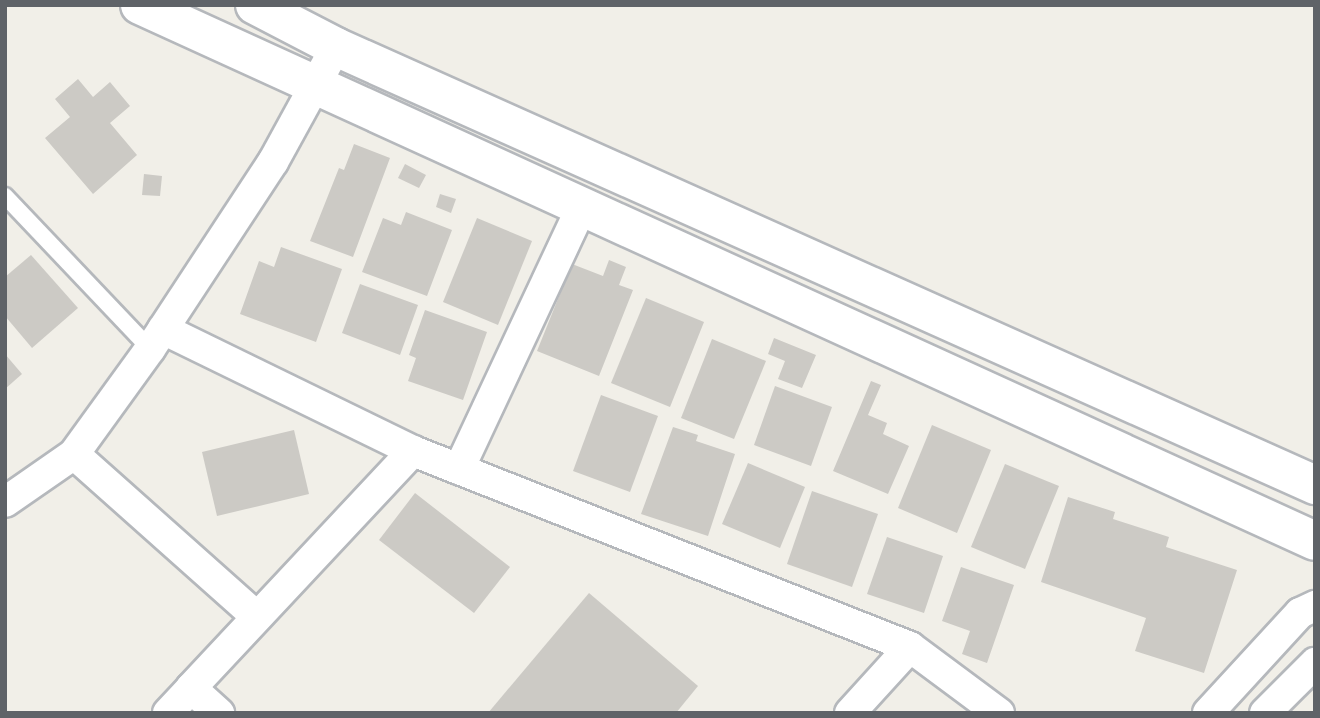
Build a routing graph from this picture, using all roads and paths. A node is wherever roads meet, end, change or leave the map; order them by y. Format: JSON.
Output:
{"nodes":[{"id":1,"x":140,"y":5,"type":"edge"},
{"id":2,"x":255,"y":5,"type":"edge"},
{"id":3,"x":336,"y":47,"type":"junction"},
{"id":4,"x":313,"y":85,"type":"junction"},
{"id":5,"x":5,"y":196,"type":"edge"},
{"id":6,"x":582,"y":207,"type":"junction"},
{"id":7,"x":157,"y":339,"type":"junction"},
{"id":8,"x":414,"y":451,"type":"junction"},
{"id":9,"x":74,"y":454,"type":"junction"},
{"id":10,"x":459,"y":469,"type":"junction"},
{"id":11,"x":1315,"y":485,"type":"edge"},
{"id":12,"x":5,"y":502,"type":"edge"},
{"id":13,"x":1315,"y":541,"type":"edge"},
{"id":14,"x":1310,"y":603,"type":"edge"},
{"id":15,"x":256,"y":616,"type":"junction"},
{"id":16,"x":910,"y":647,"type":"junction"},
{"id":17,"x":1312,"y":670,"type":"edge"},
{"id":18,"x":191,"y":688,"type":"junction"},
{"id":19,"x":1213,"y":710,"type":"edge"},
{"id":20,"x":168,"y":713,"type":"edge"},
{"id":21,"x":219,"y":713,"type":"edge"},
{"id":22,"x":850,"y":713,"type":"edge"},
{"id":23,"x":999,"y":713,"type":"edge"},
{"id":24,"x":1265,"y":713,"type":"edge"}],
"edges":[{"from":1,"to":4,"type":"street"},
{"from":2,"to":3,"type":"street"},
{"from":3,"to":4,"type":"street"},
{"from":3,"to":11,"type":"street"},
{"from":4,"to":6,"type":"street"},
{"from":4,"to":7,"type":"street"},
{"from":5,"to":7,"type":"lane"},
{"from":6,"to":10,"type":"street"},
{"from":6,"to":13,"type":"street"},
{"from":7,"to":8,"type":"street"},
{"from":7,"to":9,"type":"street"},
{"from":8,"to":10,"type":"street"},
{"from":8,"to":15,"type":"street"},
{"from":9,"to":12,"type":"street"},
{"from":9,"to":15,"type":"street"},
{"from":10,"to":16,"type":"street"},
{"from":14,"to":19,"type":"street"},
{"from":15,"to":18,"type":"street"},
{"from":16,"to":22,"type":"street"},
{"from":16,"to":23,"type":"street"},
{"from":17,"to":24,"type":"street"},
{"from":18,"to":20,"type":"street"},
{"from":18,"to":21,"type":"street"}]}
